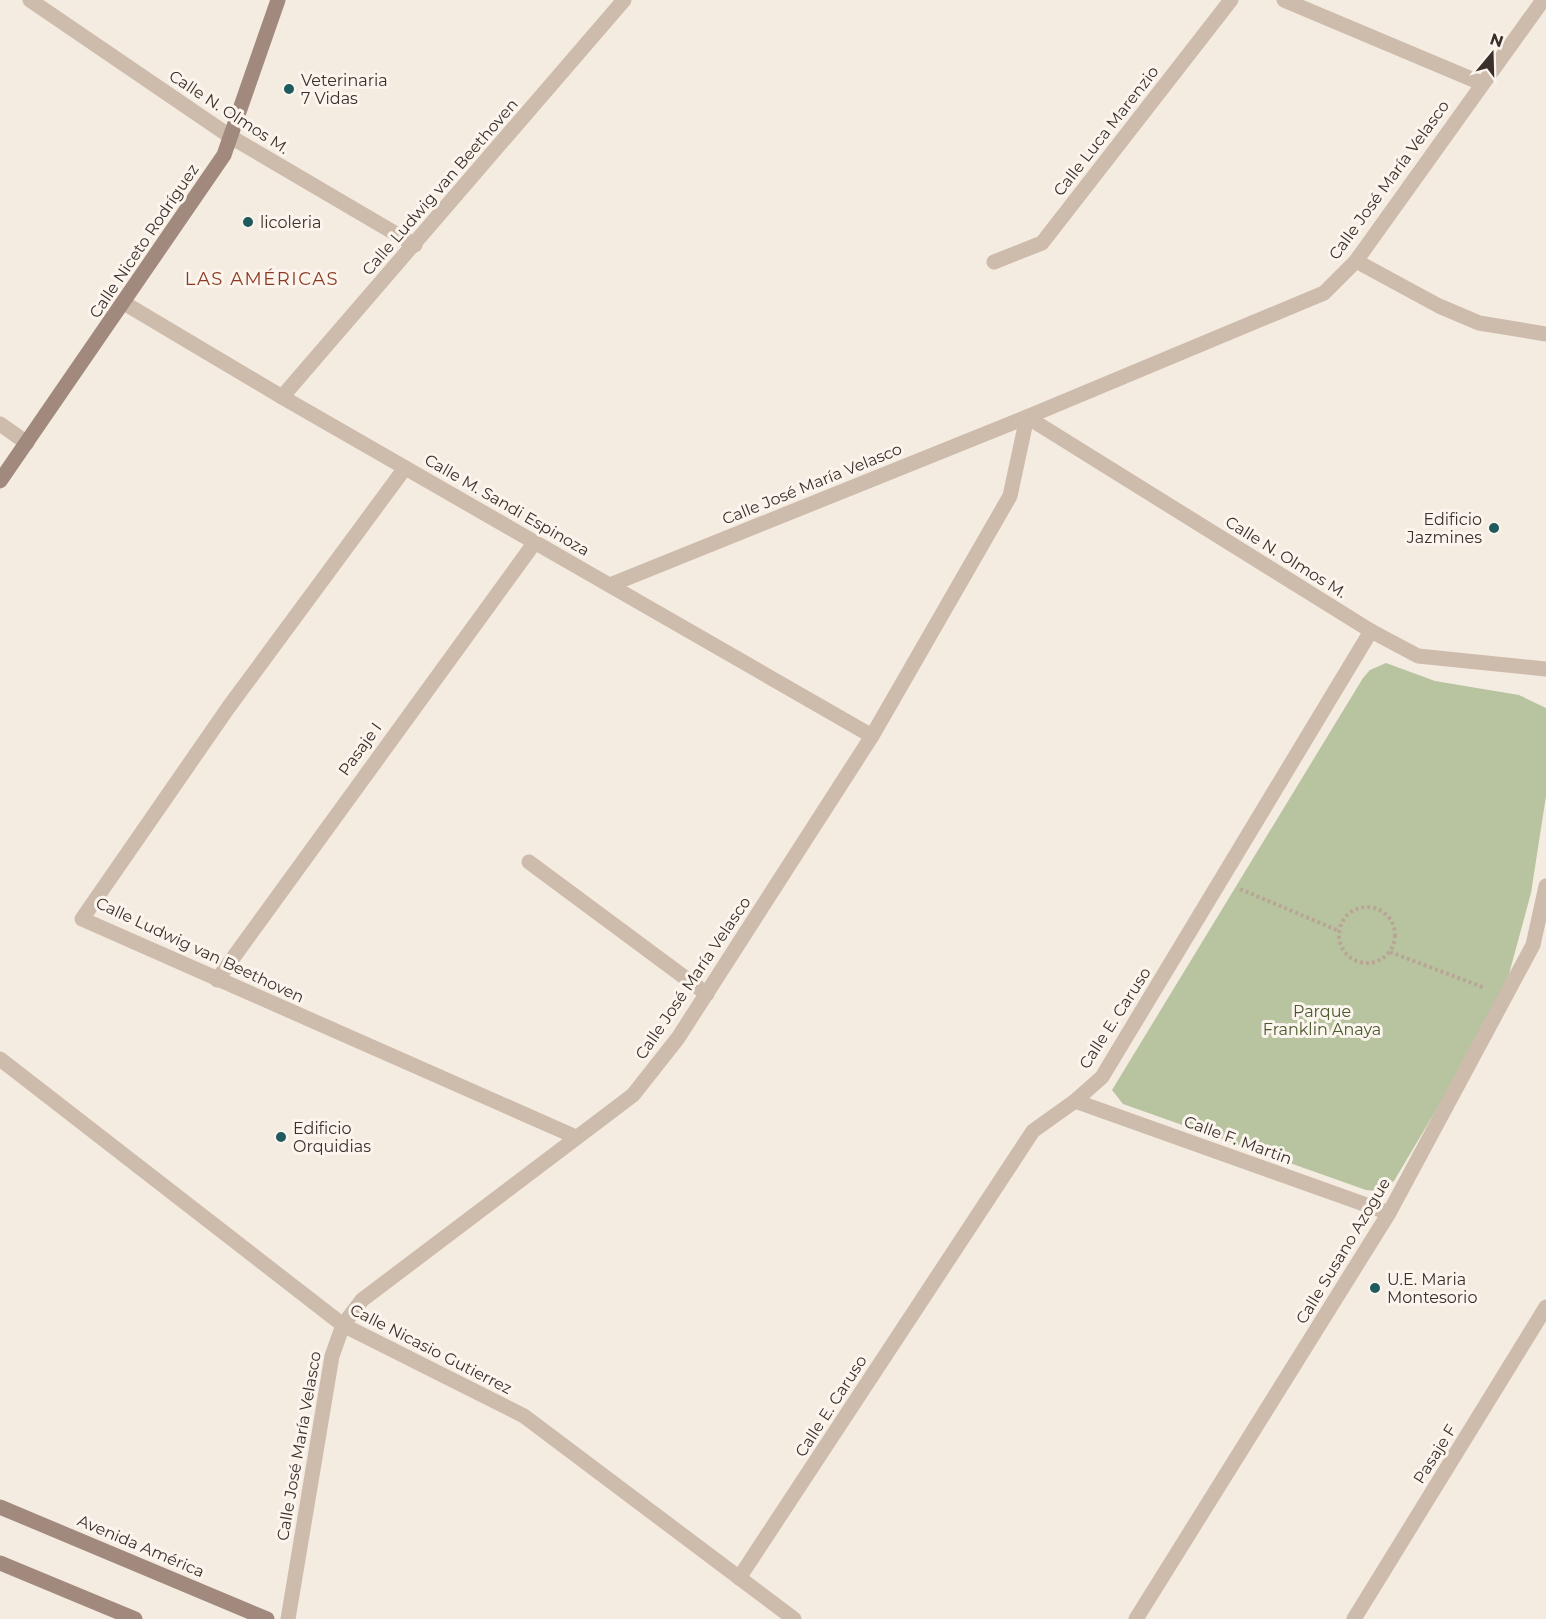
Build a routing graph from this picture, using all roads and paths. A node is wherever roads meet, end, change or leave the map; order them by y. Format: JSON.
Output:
{"nodes":[{"id":1,"x":30,"y":0,"type":"edge"},
{"id":2,"x":278,"y":0,"type":"edge"},
{"id":3,"x":624,"y":0,"type":"edge"},
{"id":4,"x":1231,"y":0,"type":"edge"},
{"id":5,"x":1284,"y":0,"type":"edge"},
{"id":6,"x":1543,"y":0,"type":"edge"},
{"id":7,"x":1481,"y":83,"type":"junction"},
{"id":8,"x":231,"y":137,"type":"junction"},
{"id":9,"x":415,"y":245,"type":"junction"},
{"id":10,"x":1356,"y":261,"type":"junction"},
{"id":11,"x":994,"y":262,"type":"dead end"},
{"id":12,"x":124,"y":303,"type":"junction"},
{"id":13,"x":1546,"y":334,"type":"edge"},
{"id":14,"x":282,"y":397,"type":"junction"},
{"id":15,"x":1027,"y":417,"type":"junction"},
{"id":16,"x":0,"y":424,"type":"edge"},
{"id":17,"x":27,"y":443,"type":"junction"},
{"id":18,"x":405,"y":468,"type":"junction"},
{"id":19,"x":0,"y":481,"type":"edge"},
{"id":20,"x":535,"y":542,"type":"junction"},
{"id":21,"x":610,"y":585,"type":"junction"},
{"id":22,"x":1371,"y":631,"type":"junction"},
{"id":23,"x":1546,"y":669,"type":"edge"},
{"id":24,"x":872,"y":736,"type":"junction"},
{"id":25,"x":529,"y":862,"type":"dead end"},
{"id":26,"x":1222,"y":880,"type":"junction"},
{"id":27,"x":1546,"y":886,"type":"edge"},
{"id":28,"x":1339,"y":931,"type":"junction"},
{"id":29,"x":1539,"y":946,"type":"edge"},
{"id":30,"x":1390,"y":952,"type":"junction"},
{"id":31,"x":218,"y":980,"type":"junction"},
{"id":32,"x":707,"y":994,"type":"junction"},
{"id":33,"x":1507,"y":997,"type":"junction"},
{"id":34,"x":0,"y":1059,"type":"edge"},
{"id":35,"x":1075,"y":1101,"type":"junction"},
{"id":36,"x":576,"y":1137,"type":"junction"},
{"id":37,"x":1389,"y":1213,"type":"junction"},
{"id":38,"x":1546,"y":1307,"type":"edge"},
{"id":39,"x":343,"y":1325,"type":"junction"},
{"id":40,"x":0,"y":1507,"type":"edge"},
{"id":41,"x":0,"y":1563,"type":"edge"},
{"id":42,"x":739,"y":1578,"type":"junction"},
{"id":43,"x":135,"y":1619,"type":"edge"},
{"id":44,"x":267,"y":1619,"type":"edge"},
{"id":45,"x":288,"y":1619,"type":"edge"},
{"id":46,"x":794,"y":1619,"type":"edge"},
{"id":47,"x":1136,"y":1619,"type":"edge"},
{"id":48,"x":1354,"y":1619,"type":"edge"}],
"edges":[{"from":1,"to":8,"type":"street","name":"Calle N. Olmos M."},
{"from":2,"to":8,"type":"street","name":"Calle Niceto Rodríguez"},
{"from":3,"to":9,"type":"street","name":"Calle Ludwig van Beethoven"},
{"from":4,"to":11,"type":"street","name":"Calle Luca Marenzio"},
{"from":5,"to":7,"type":"street"},
{"from":6,"to":7,"type":"street","name":"Calle José María Velasco"},
{"from":7,"to":10,"type":"street","name":"Calle José María Velasco"},
{"from":8,"to":9,"type":"street","name":"Calle N. Olmos M."},
{"from":8,"to":12,"type":"street","name":"Calle Niceto Rodríguez"},
{"from":9,"to":14,"type":"street","name":"Calle Ludwig van Beethoven"},
{"from":10,"to":13,"type":"street"},
{"from":10,"to":15,"type":"street","name":"Calle José María Velasco"},
{"from":12,"to":14,"type":"street","name":"Calle M. Sandi Espinoza"},
{"from":12,"to":17,"type":"street","name":"Calle Niceto Rodríguez"},
{"from":14,"to":18,"type":"street","name":"Calle M. Sandi Espinoza"},
{"from":15,"to":21,"type":"street","name":"Calle José María Velasco"},
{"from":15,"to":22,"type":"street","name":"Calle N. Olmos M."},
{"from":15,"to":24,"type":"street","name":"Calle José María Velasco"},
{"from":16,"to":17,"type":"street"},
{"from":17,"to":19,"type":"street","name":"Calle Niceto Rodríguez"},
{"from":18,"to":20,"type":"street","name":"Calle M. Sandi Espinoza"},
{"from":18,"to":31,"type":"street","name":"Calle Ludwig van Beethoven"},
{"from":20,"to":21,"type":"street","name":"Calle M. Sandi Espinoza"},
{"from":20,"to":31,"type":"street","name":"Pasaje I"},
{"from":21,"to":24,"type":"street","name":"Calle M. Sandi Espinoza"},
{"from":22,"to":23,"type":"street","name":"Calle N. Olmos M."},
{"from":22,"to":26,"type":"street","name":"Calle E. Caruso"},
{"from":24,"to":32,"type":"street","name":"Calle José María Velasco"},
{"from":25,"to":32,"type":"street"},
{"from":26,"to":28,"type":"path"},
{"from":26,"to":35,"type":"street","name":"Calle E. Caruso"},
{"from":27,"to":29,"type":"street","name":"Calle Susano Azogue"},
{"from":28,"to":30,"type":"path"},
{"from":28,"to":30,"type":"path"},
{"from":29,"to":33,"type":"street","name":"Calle Susano Azogue"},
{"from":30,"to":33,"type":"path"},
{"from":31,"to":36,"type":"street","name":"Calle Ludwig van Beethoven"},
{"from":32,"to":36,"type":"street","name":"Calle José María Velasco"},
{"from":33,"to":37,"type":"street","name":"Calle Susano Azogue"},
{"from":34,"to":39,"type":"street","name":"Calle Nicasio Gutierrez"},
{"from":35,"to":37,"type":"street","name":"Calle F. Martin"},
{"from":35,"to":42,"type":"street","name":"Calle E. Caruso"},
{"from":36,"to":39,"type":"street","name":"Calle José María Velasco"},
{"from":37,"to":47,"type":"street","name":"Calle Susano Azogue"},
{"from":38,"to":48,"type":"street","name":"Pasaje F"},
{"from":39,"to":42,"type":"street","name":"Calle Nicasio Gutierrez"},
{"from":39,"to":45,"type":"street","name":"Calle José María Velasco"},
{"from":40,"to":44,"type":"street","name":"Avenida América"},
{"from":41,"to":43,"type":"street"},
{"from":42,"to":46,"type":"street","name":"Calle Nicasio Gutierrez"}]}
